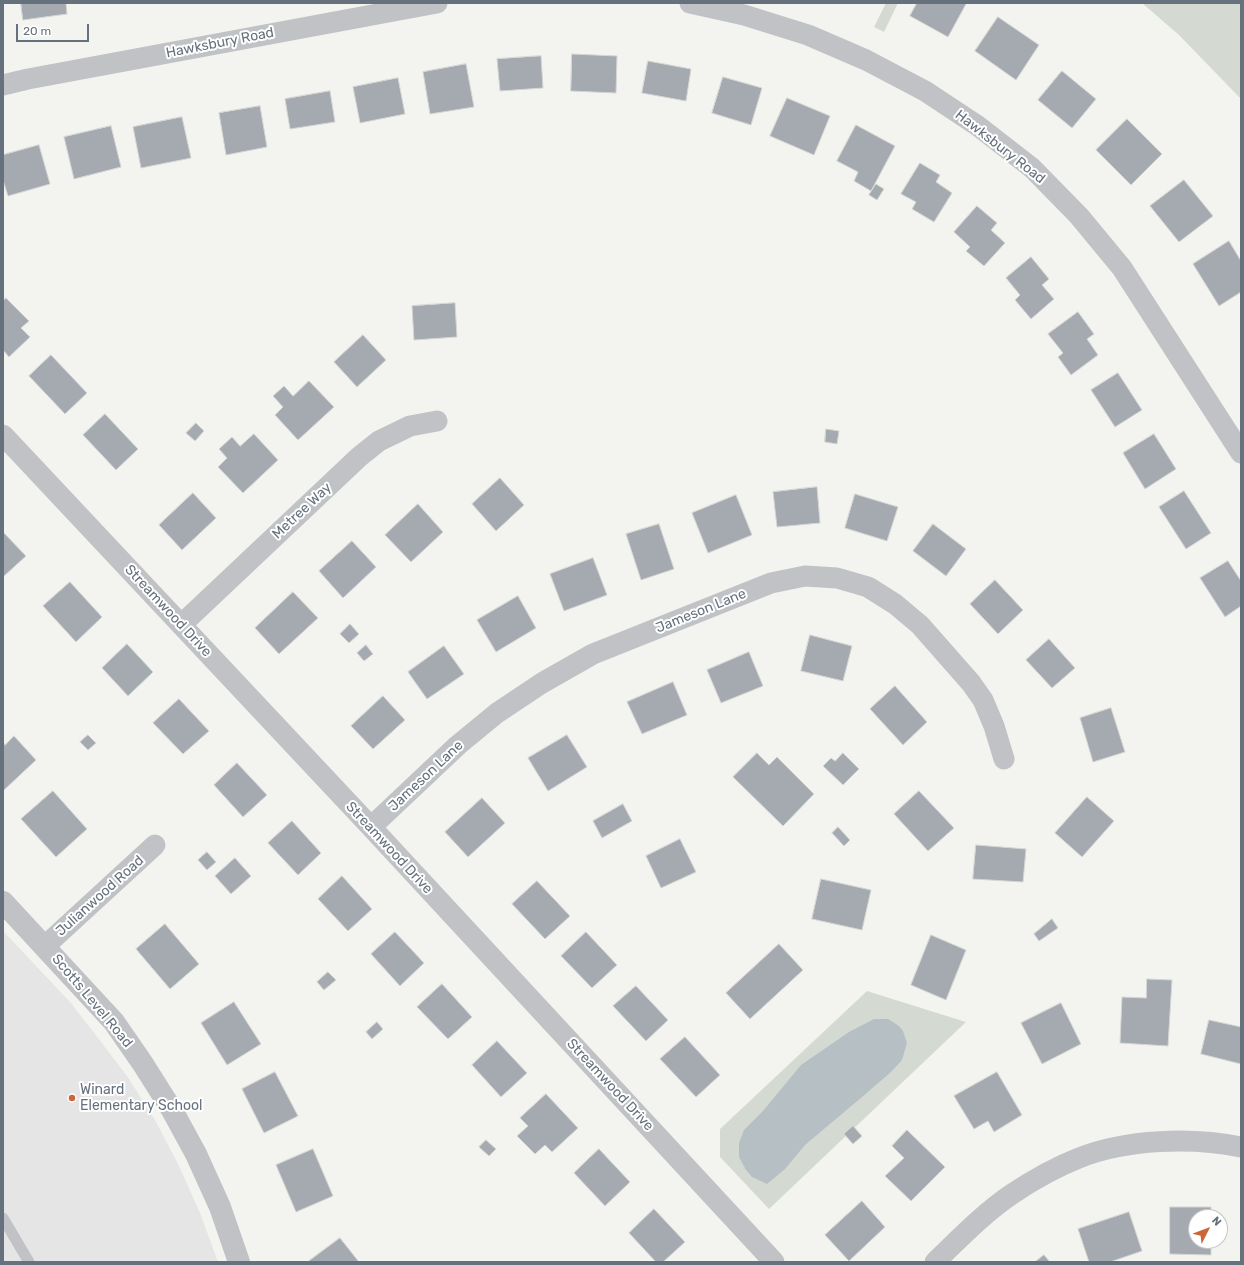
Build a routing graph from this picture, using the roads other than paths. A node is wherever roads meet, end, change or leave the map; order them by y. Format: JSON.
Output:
{"nodes":[{"id":1,"x":437,"y":3,"type":"edge"},
{"id":2,"x":690,"y":3,"type":"edge"},
{"id":3,"x":3,"y":85,"type":"edge"},
{"id":4,"x":438,"y":420,"type":"dead end"},
{"id":5,"x":3,"y":435,"type":"edge"},
{"id":6,"x":1241,"y":453,"type":"edge"},
{"id":7,"x":181,"y":625,"type":"junction"},
{"id":8,"x":1004,"y":759,"type":"dead end"},
{"id":9,"x":371,"y":827,"type":"junction"},
{"id":10,"x":155,"y":845,"type":"dead end"},
{"id":11,"x":3,"y":902,"type":"edge"},
{"id":12,"x":45,"y":946,"type":"junction"},
{"id":13,"x":1241,"y":1147,"type":"edge"},
{"id":14,"x":3,"y":1218,"type":"edge"},
{"id":15,"x":29,"y":1262,"type":"edge"},
{"id":16,"x":239,"y":1262,"type":"edge"},
{"id":17,"x":774,"y":1262,"type":"edge"},
{"id":18,"x":935,"y":1262,"type":"edge"}],
"edges":[{"from":1,"to":3,"type":"street","name":"Hawksbury Road"},
{"from":2,"to":6,"type":"street","name":"Hawksbury Road"},
{"from":4,"to":7,"type":"street","name":"Metree Way"},
{"from":5,"to":7,"type":"street","name":"Streamwood Drive"},
{"from":7,"to":9,"type":"street","name":"Streamwood Drive"},
{"from":8,"to":9,"type":"street","name":"Jameson Lane"},
{"from":9,"to":17,"type":"street","name":"Streamwood Drive"},
{"from":10,"to":12,"type":"street","name":"Julianwood Road"},
{"from":11,"to":12,"type":"street","name":"Scotts Level Road"},
{"from":12,"to":16,"type":"street","name":"Scotts Level Road"},
{"from":13,"to":18,"type":"street"},
{"from":14,"to":15,"type":"lane"}]}
